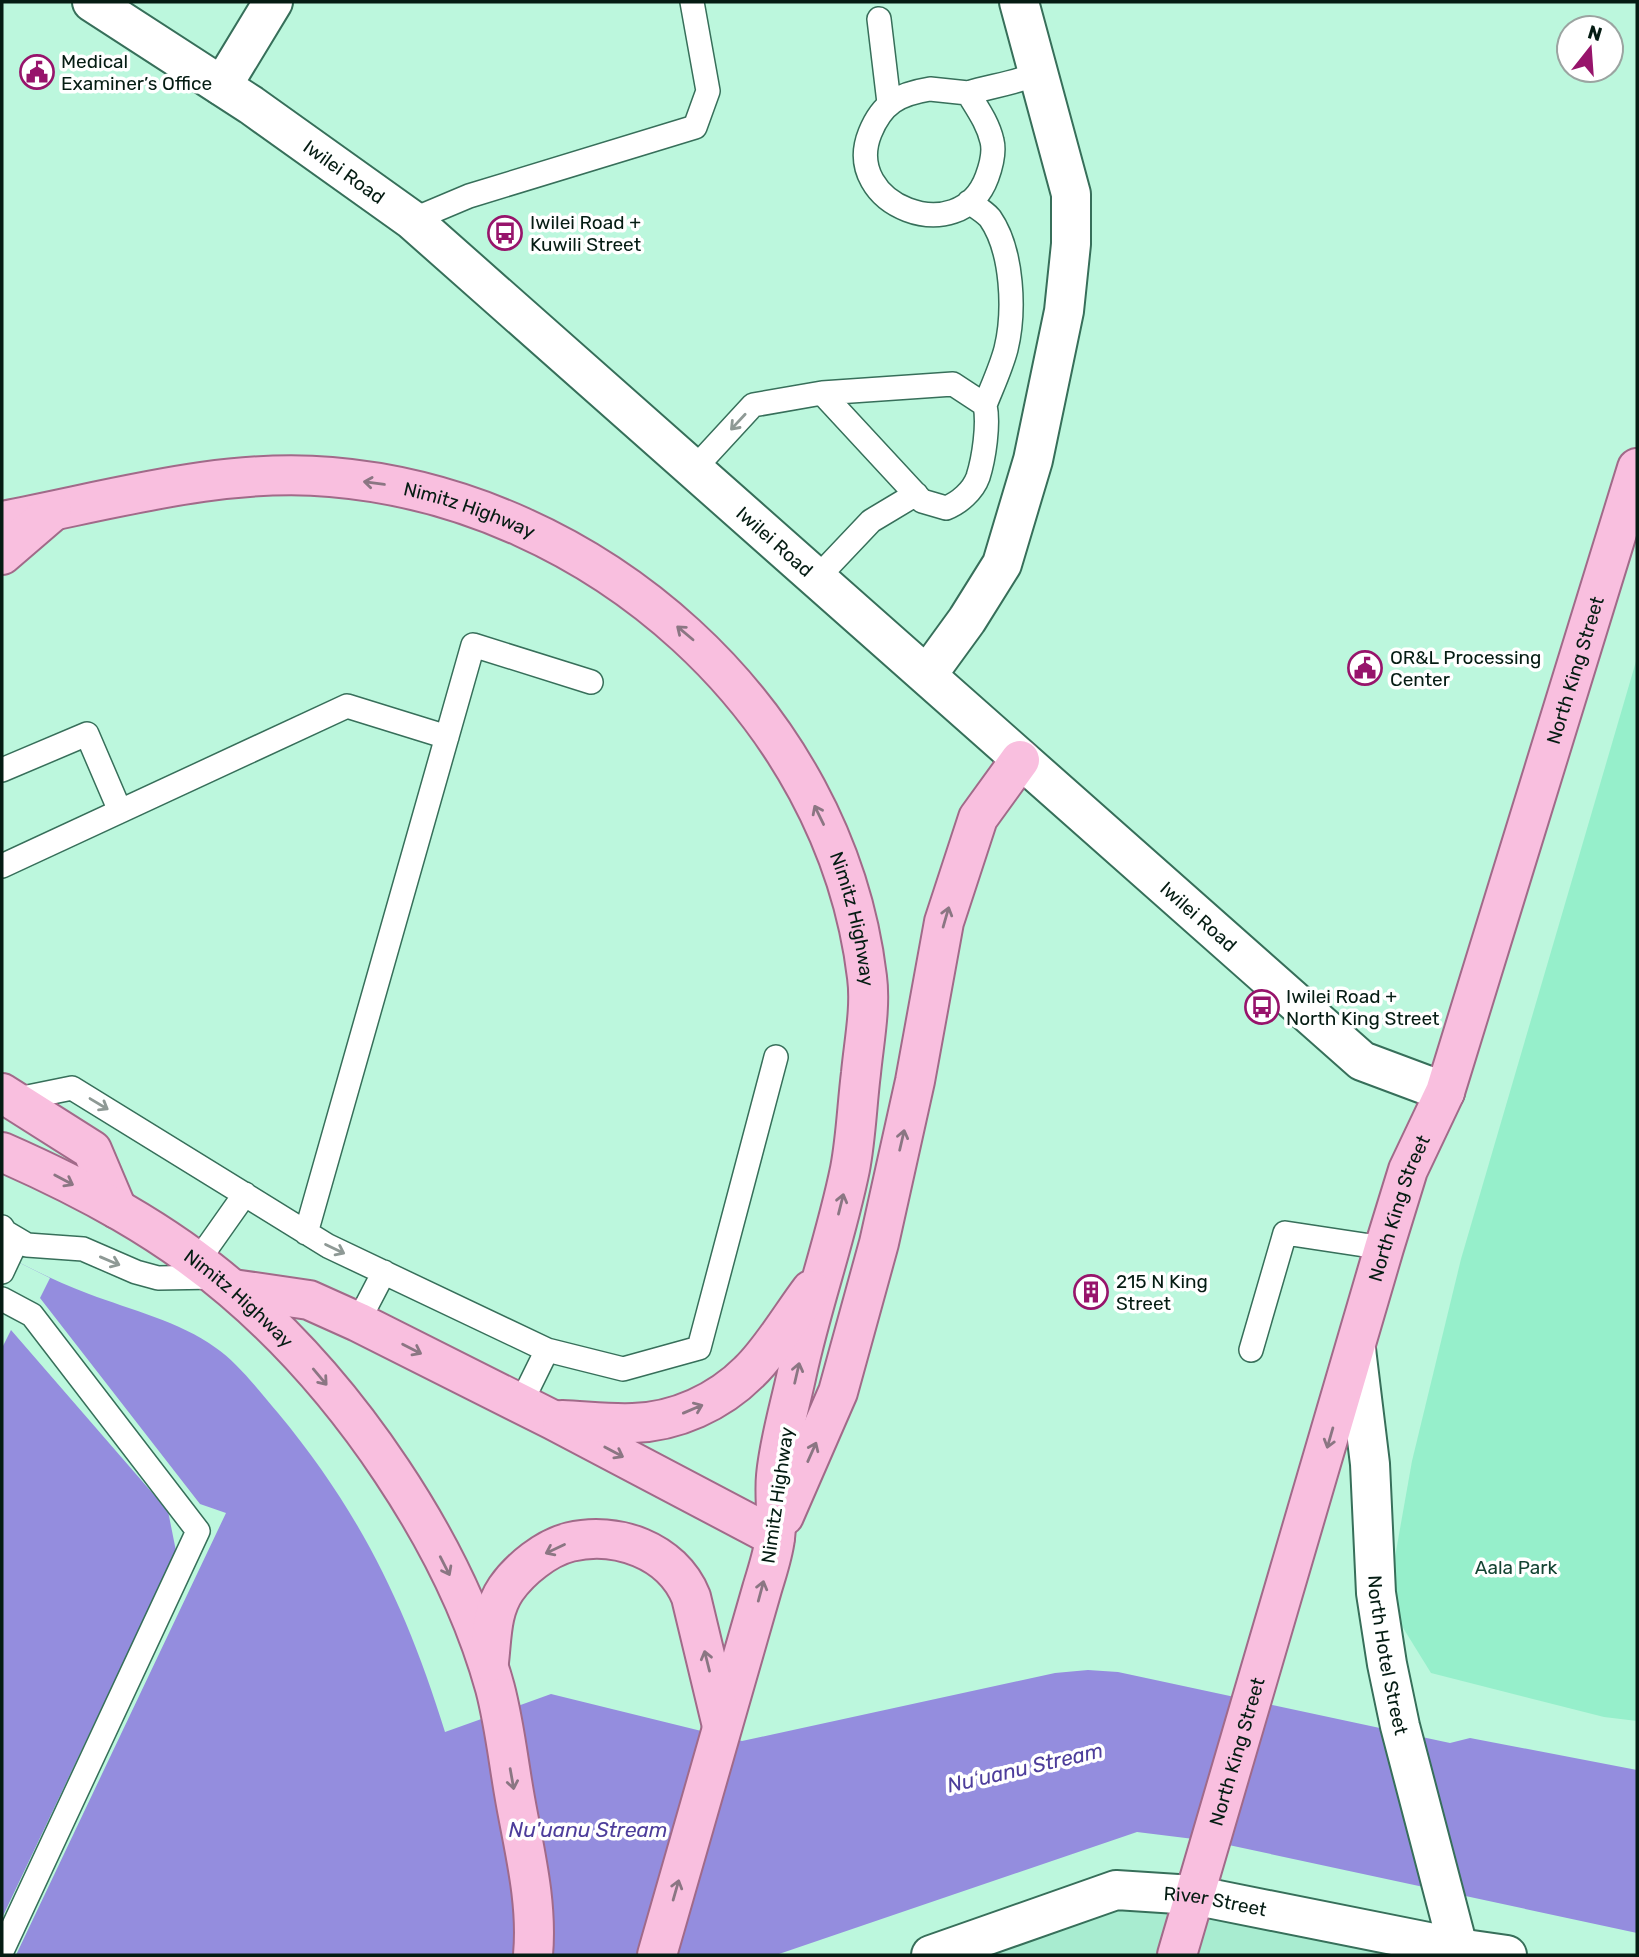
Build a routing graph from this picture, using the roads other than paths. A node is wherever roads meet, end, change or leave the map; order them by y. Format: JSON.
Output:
{"nodes":[{"id":1,"x":92,"y":2,"type":"edge"},
{"id":2,"x":273,"y":2,"type":"edge"},
{"id":3,"x":692,"y":2,"type":"edge"},
{"id":4,"x":1019,"y":2,"type":"edge"},
{"id":5,"x":879,"y":19,"type":"dead end"},
{"id":6,"x":1039,"y":73,"type":"junction"},
{"id":7,"x":222,"y":86,"type":"junction"},
{"id":8,"x":968,"y":93,"type":"junction"},
{"id":9,"x":889,"y":103,"type":"junction"},
{"id":10,"x":969,"y":202,"type":"junction"},
{"id":11,"x":412,"y":220,"type":"junction"},
{"id":12,"x":822,"y":393,"type":"junction"},
{"id":13,"x":985,"y":405,"type":"junction"},
{"id":14,"x":1637,"y":468,"type":"edge"},
{"id":15,"x":694,"y":469,"type":"junction"},
{"id":16,"x":916,"y":494,"type":"junction"},
{"id":17,"x":54,"y":511,"type":"junction"},
{"id":18,"x":2,"y":521,"type":"edge"},
{"id":19,"x":2,"y":555,"type":"edge"},
{"id":20,"x":817,"y":578,"type":"junction"},
{"id":21,"x":927,"y":675,"type":"junction"},
{"id":22,"x":592,"y":682,"type":"dead end"},
{"id":23,"x":447,"y":737,"type":"junction"},
{"id":24,"x":1020,"y":760,"type":"junction"},
{"id":25,"x":2,"y":770,"type":"edge"},
{"id":26,"x":120,"y":811,"type":"junction"},
{"id":27,"x":2,"y":866,"type":"edge"},
{"id":28,"x":776,"y":1057,"type":"dead end"},
{"id":29,"x":1445,"y":1092,"type":"junction"},
{"id":30,"x":7,"y":1097,"type":"edge"},
{"id":31,"x":2,"y":1152,"type":"edge"},
{"id":32,"x":245,"y":1194,"type":"junction"},
{"id":33,"x":117,"y":1209,"type":"junction"},
{"id":34,"x":10,"y":1233,"type":"edge"},
{"id":35,"x":306,"y":1233,"type":"junction"},
{"id":36,"x":1384,"y":1248,"type":"junction"},
{"id":37,"x":825,"y":1270,"type":"junction"},
{"id":38,"x":2,"y":1272,"type":"edge"},
{"id":39,"x":384,"y":1272,"type":"junction"},
{"id":40,"x":216,"y":1276,"type":"junction"},
{"id":41,"x":2,"y":1299,"type":"edge"},
{"id":42,"x":358,"y":1322,"type":"junction"},
{"id":43,"x":1356,"y":1349,"type":"junction"},
{"id":44,"x":547,"y":1350,"type":"junction"},
{"id":45,"x":1251,"y":1350,"type":"dead end"},
{"id":46,"x":537,"y":1412,"type":"junction"},
{"id":47,"x":775,"y":1537,"type":"junction"},
{"id":48,"x":489,"y":1669,"type":"junction"},
{"id":49,"x":723,"y":1728,"type":"junction"},
{"id":50,"x":1193,"y":1895,"type":"junction"},
{"id":51,"x":2,"y":1951,"type":"edge"},
{"id":52,"x":1459,"y":1952,"type":"edge"},
{"id":53,"x":533,"y":1955,"type":"edge"},
{"id":54,"x":657,"y":1955,"type":"edge"},
{"id":55,"x":931,"y":1955,"type":"edge"},
{"id":56,"x":1177,"y":1955,"type":"edge"},
{"id":57,"x":1507,"y":1955,"type":"edge"}],
"edges":[{"from":1,"to":7,"type":"street","name":"Iwilei Road"},
{"from":2,"to":7,"type":"street"},
{"from":3,"to":11,"type":"lane"},
{"from":4,"to":6,"type":"street"},
{"from":5,"to":9,"type":"lane"},
{"from":6,"to":8,"type":"lane"},
{"from":6,"to":21,"type":"street"},
{"from":7,"to":11,"type":"street","name":"Iwilei Road"},
{"from":8,"to":9,"type":"lane"},
{"from":8,"to":10,"type":"lane"},
{"from":9,"to":10,"type":"lane"},
{"from":10,"to":13,"type":"lane"},
{"from":11,"to":15,"type":"street","name":"Iwilei Road"},
{"from":12,"to":13,"type":"lane"},
{"from":12,"to":15,"type":"lane","one_way":true},
{"from":12,"to":16,"type":"lane"},
{"from":13,"to":16,"type":"lane"},
{"from":14,"to":29,"type":"main road","name":"North King Street"},
{"from":15,"to":20,"type":"street","name":"Iwilei Road"},
{"from":16,"to":20,"type":"lane"},
{"from":17,"to":18,"type":"main road","name":"Nimitz Highway"},
{"from":17,"to":19,"type":"main road"},
{"from":37,"to":17,"type":"main road","name":"Nimitz Highway","one_way":true},
{"from":20,"to":21,"type":"street","name":"Iwilei Road"},
{"from":21,"to":24,"type":"street","name":"Iwilei Road"},
{"from":22,"to":23,"type":"lane"},
{"from":23,"to":26,"type":"lane"},
{"from":23,"to":35,"type":"lane"},
{"from":24,"to":29,"type":"street","name":"Iwilei Road"},
{"from":47,"to":24,"type":"main road","one_way":true},
{"from":25,"to":26,"type":"lane"},
{"from":26,"to":27,"type":"lane"},
{"from":28,"to":44,"type":"lane"},
{"from":29,"to":36,"type":"main road","name":"North King Street"},
{"from":30,"to":32,"type":"lane","one_way":true},
{"from":30,"to":33,"type":"main road"},
{"from":31,"to":33,"type":"main road","name":"Nimitz Highway","one_way":true},
{"from":32,"to":35,"type":"lane"},
{"from":32,"to":40,"type":"lane"},
{"from":33,"to":40,"type":"main road","name":"Nimitz Highway"},
{"from":34,"to":38,"type":"lane"},
{"from":34,"to":40,"type":"lane","one_way":true},
{"from":35,"to":39,"type":"lane","one_way":true},
{"from":36,"to":43,"type":"main road","name":"North King Street"},
{"from":36,"to":45,"type":"lane"},
{"from":46,"to":37,"type":"main road","one_way":true},
{"from":47,"to":37,"type":"main road","name":"Nimitz Highway","one_way":true},
{"from":39,"to":42,"type":"lane"},
{"from":39,"to":44,"type":"lane"},
{"from":40,"to":42,"type":"main road"},
{"from":40,"to":48,"type":"main road","name":"Nimitz Highway","one_way":true},
{"from":41,"to":51,"type":"lane"},
{"from":42,"to":46,"type":"main road","one_way":true},
{"from":43,"to":50,"type":"main road","name":"North King Street","one_way":true},
{"from":43,"to":52,"type":"street","name":"North Hotel Street"},
{"from":44,"to":46,"type":"lane"},
{"from":46,"to":47,"type":"main road","one_way":true},
{"from":49,"to":47,"type":"main road","name":"Nimitz Highway","one_way":true},
{"from":49,"to":48,"type":"main road","one_way":true},
{"from":48,"to":53,"type":"main road","name":"Nimitz Highway","one_way":true},
{"from":54,"to":49,"type":"main road","name":"Nimitz Highway","one_way":true},
{"from":50,"to":52,"type":"street","name":"River Street"},
{"from":50,"to":55,"type":"street","name":"River Street"},
{"from":50,"to":56,"type":"main road","name":"North King Street"},
{"from":52,"to":57,"type":"street","name":"River Street"}]}
